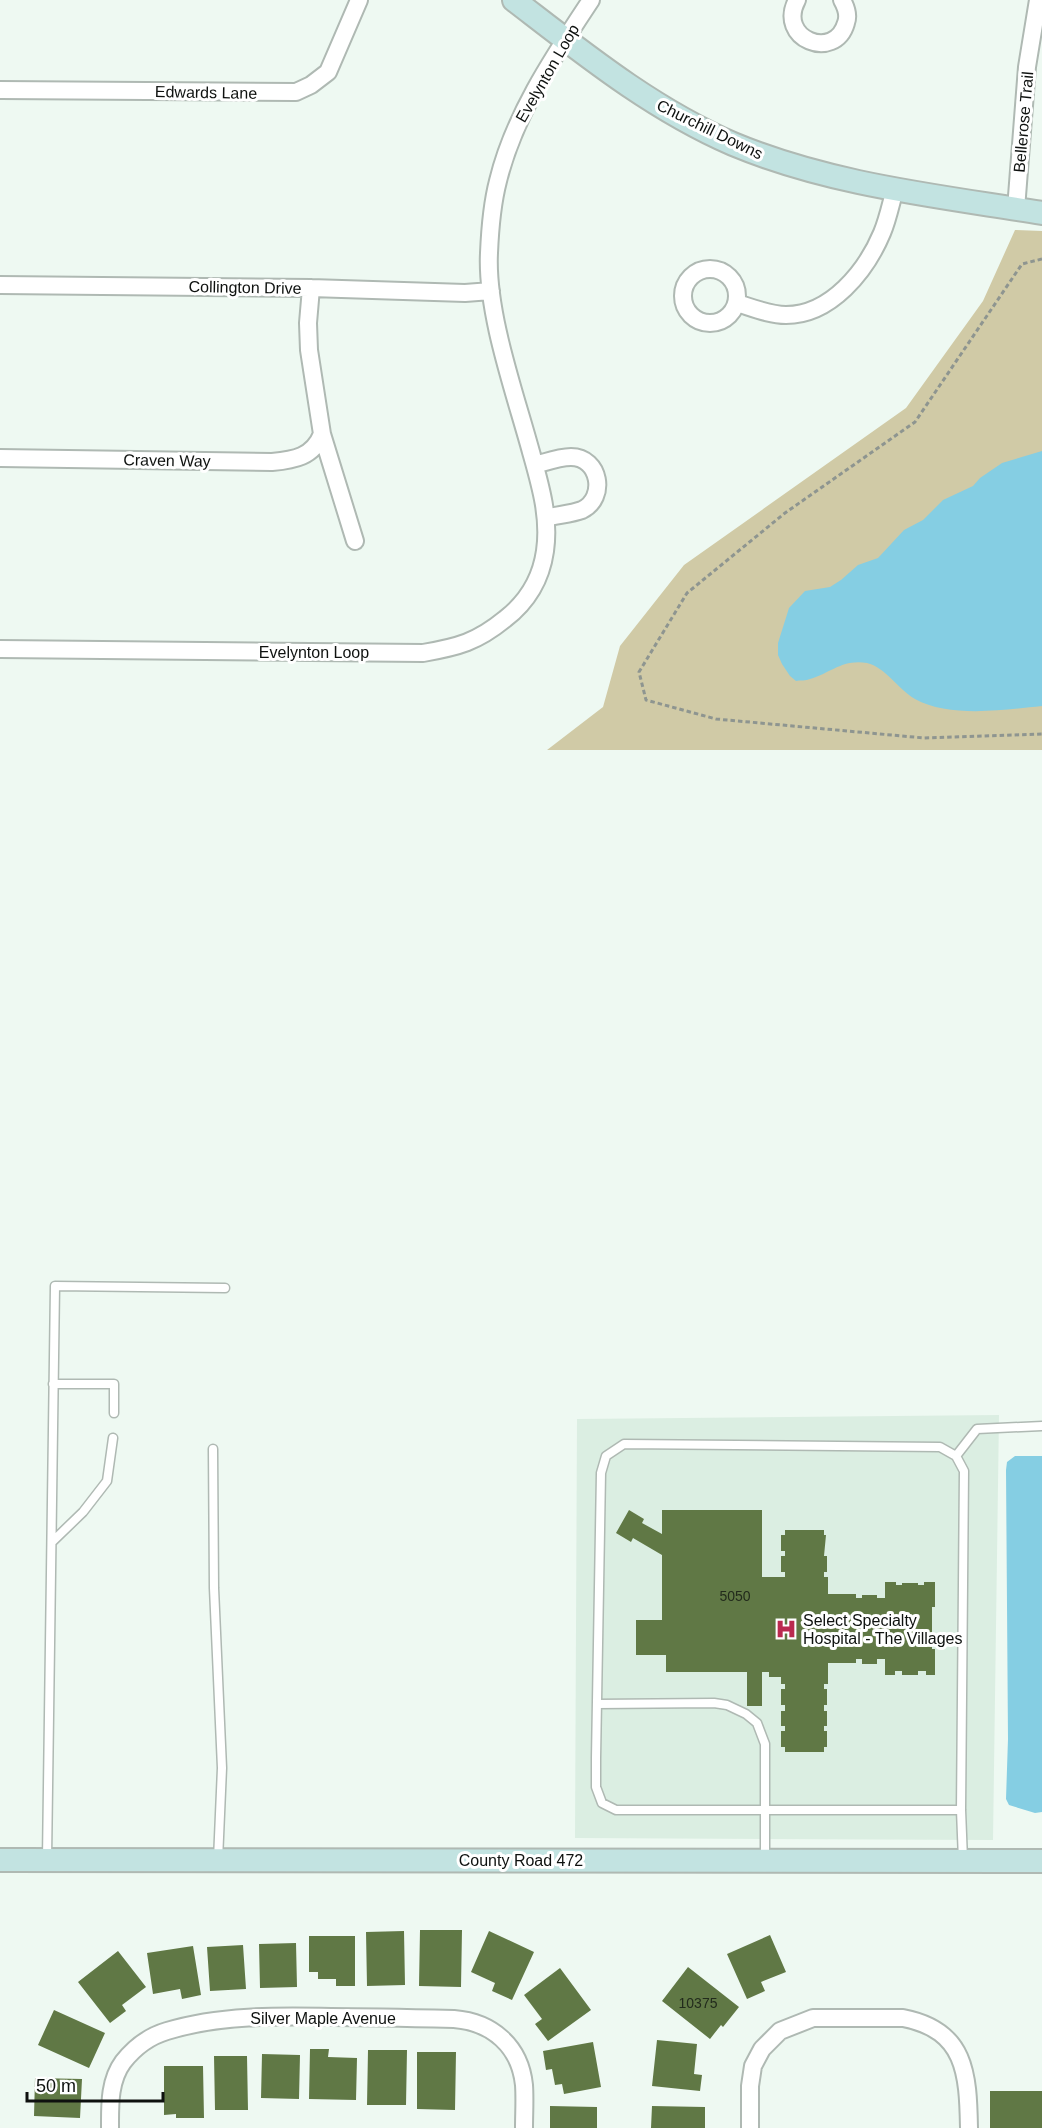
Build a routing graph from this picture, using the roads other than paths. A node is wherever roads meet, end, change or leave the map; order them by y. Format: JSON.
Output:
{"nodes":[{"id":1,"x":359,"y":0,"type":"edge"},
{"id":2,"x":514,"y":0,"type":"edge"},
{"id":3,"x":591,"y":0,"type":"edge"},
{"id":4,"x":797,"y":0,"type":"edge"},
{"id":5,"x":842,"y":0,"type":"edge"},
{"id":6,"x":1038,"y":0,"type":"edge"},
{"id":7,"x":565,"y":39,"type":"junction"},
{"id":8,"x":0,"y":90,"type":"edge"},
{"id":9,"x":895,"y":189,"type":"junction"},
{"id":10,"x":1016,"y":209,"type":"junction"},
{"id":11,"x":1042,"y":213,"type":"edge"},
{"id":12,"x":0,"y":285,"type":"edge"},
{"id":13,"x":311,"y":288,"type":"junction"},
{"id":14,"x":491,"y":291,"type":"junction"},
{"id":15,"x":737,"y":303,"type":"dead end"},
{"id":16,"x":322,"y":434,"type":"junction"},
{"id":17,"x":0,"y":458,"type":"edge"},
{"id":18,"x":535,"y":465,"type":"junction"},
{"id":19,"x":546,"y":518,"type":"junction"},
{"id":20,"x":355,"y":541,"type":"dead end"},
{"id":21,"x":0,"y":649,"type":"edge"},
{"id":22,"x":225,"y":1288,"type":"dead end"},
{"id":23,"x":53,"y":1384,"type":"junction"},
{"id":24,"x":114,"y":1413,"type":"dead end"},
{"id":25,"x":1042,"y":1426,"type":"edge"},
{"id":26,"x":112,"y":1438,"type":"dead end"},
{"id":27,"x":213,"y":1449,"type":"dead end"},
{"id":28,"x":956,"y":1456,"type":"junction"},
{"id":29,"x":52,"y":1542,"type":"junction"},
{"id":30,"x":597,"y":1704,"type":"junction"},
{"id":31,"x":961,"y":1810,"type":"junction"},
{"id":32,"x":764,"y":1811,"type":"junction"},
{"id":33,"x":0,"y":1860,"type":"edge"},
{"id":34,"x":47,"y":1860,"type":"junction"},
{"id":35,"x":218,"y":1860,"type":"junction"},
{"id":36,"x":765,"y":1861,"type":"junction"},
{"id":37,"x":963,"y":1861,"type":"junction"},
{"id":38,"x":1042,"y":1861,"type":"edge"},
{"id":39,"x":110,"y":2128,"type":"edge"},
{"id":40,"x":524,"y":2128,"type":"edge"},
{"id":41,"x":750,"y":2128,"type":"edge"},
{"id":42,"x":969,"y":2128,"type":"edge"}],
"edges":[{"from":1,"to":8,"type":"street","name":"Edwards Lane"},
{"from":2,"to":7,"type":"street","name":"Churchill Downs"},
{"from":3,"to":7,"type":"street","name":"Evelynton Loop"},
{"from":4,"to":5,"type":"street"},
{"from":6,"to":10,"type":"street","name":"Bellerose Trail"},
{"from":7,"to":9,"type":"street","name":"Churchill Downs"},
{"from":7,"to":14,"type":"street","name":"Evelynton Loop"},
{"from":9,"to":10,"type":"street","name":"Churchill Downs"},
{"from":9,"to":15,"type":"street"},
{"from":10,"to":11,"type":"street","name":"Churchill Downs"},
{"from":12,"to":13,"type":"street","name":"Collington Drive"},
{"from":13,"to":14,"type":"street","name":"Collington Drive"},
{"from":13,"to":16,"type":"street"},
{"from":14,"to":18,"type":"street","name":"Evelynton Loop"},
{"from":16,"to":17,"type":"street","name":"Craven Way"},
{"from":16,"to":20,"type":"street"},
{"from":18,"to":19,"type":"street","name":"Evelynton Loop"},
{"from":18,"to":19,"type":"street"},
{"from":19,"to":21,"type":"street","name":"Evelynton Loop"},
{"from":22,"to":23,"type":"lane"},
{"from":23,"to":24,"type":"lane"},
{"from":23,"to":29,"type":"lane"},
{"from":25,"to":28,"type":"lane"},
{"from":26,"to":29,"type":"lane"},
{"from":27,"to":35,"type":"lane"},
{"from":28,"to":30,"type":"lane"},
{"from":28,"to":31,"type":"lane"},
{"from":29,"to":34,"type":"lane"},
{"from":30,"to":32,"type":"lane"},
{"from":30,"to":32,"type":"lane"},
{"from":31,"to":32,"type":"lane"},
{"from":31,"to":37,"type":"lane"},
{"from":32,"to":36,"type":"lane"},
{"from":33,"to":34,"type":"street","name":"County Road 472"},
{"from":34,"to":35,"type":"street","name":"County Road 472"},
{"from":35,"to":36,"type":"street","name":"County Road 472"},
{"from":36,"to":37,"type":"street","name":"County Road 472"},
{"from":37,"to":38,"type":"street","name":"County Road 472"},
{"from":39,"to":40,"type":"street","name":"Silver Maple Avenue"},
{"from":41,"to":42,"type":"street"}]}
